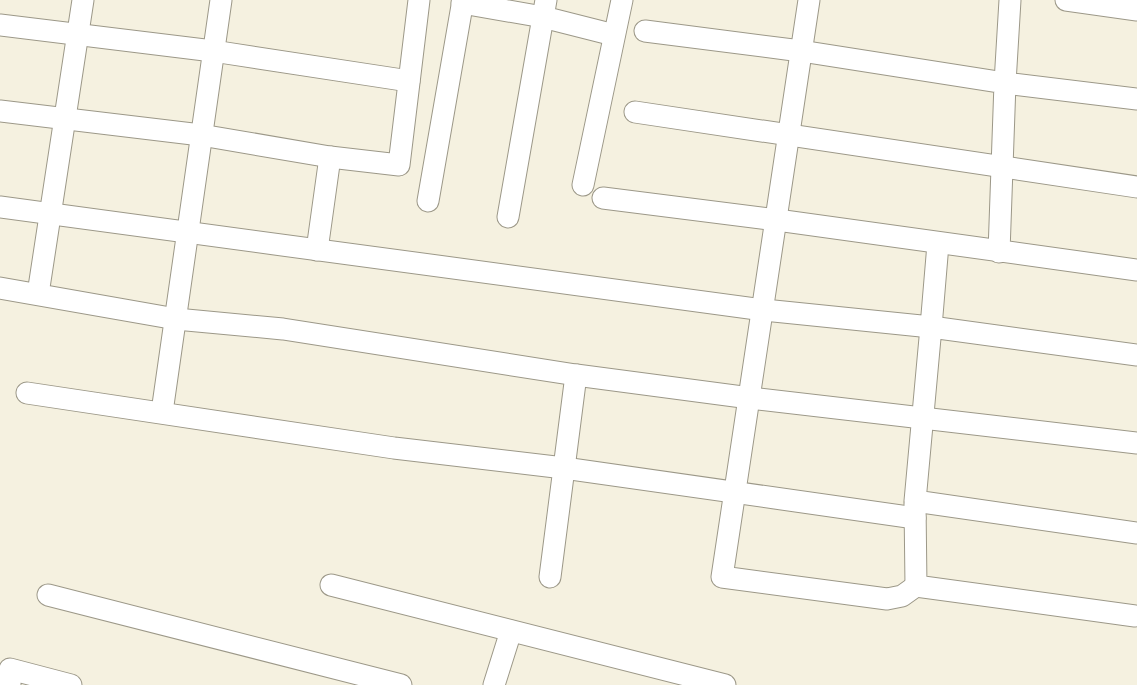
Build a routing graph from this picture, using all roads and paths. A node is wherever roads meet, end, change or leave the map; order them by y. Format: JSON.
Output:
{"nodes":[{"id":1,"x":83,"y":0,"type":"edge"},
{"id":2,"x":221,"y":0,"type":"edge"},
{"id":3,"x":419,"y":0,"type":"edge"},
{"id":4,"x":622,"y":0,"type":"edge"},
{"id":5,"x":809,"y":0,"type":"edge"},
{"id":6,"x":1010,"y":0,"type":"edge"},
{"id":7,"x":1066,"y":0,"type":"edge"},
{"id":8,"x":463,"y":1,"type":"edge"},
{"id":9,"x":544,"y":8,"type":"edge"},
{"id":10,"x":1137,"y":10,"type":"edge"},
{"id":11,"x":0,"y":25,"type":"edge"},
{"id":12,"x":645,"y":31,"type":"dead end"},
{"id":13,"x":78,"y":34,"type":"junction"},
{"id":14,"x":614,"y":35,"type":"junction"},
{"id":15,"x":213,"y":51,"type":"junction"},
{"id":16,"x":801,"y":51,"type":"junction"},
{"id":17,"x":409,"y":81,"type":"junction"},
{"id":18,"x":1005,"y":83,"type":"junction"},
{"id":19,"x":1137,"y":99,"type":"edge"},
{"id":20,"x":0,"y":111,"type":"edge"},
{"id":21,"x":634,"y":112,"type":"dead end"},
{"id":22,"x":65,"y":119,"type":"junction"},
{"id":23,"x":200,"y":135,"type":"junction"},
{"id":24,"x":790,"y":136,"type":"junction"},
{"id":25,"x":330,"y":157,"type":"junction"},
{"id":26,"x":1002,"y":167,"type":"junction"},
{"id":27,"x":583,"y":186,"type":"dead end"},
{"id":28,"x":1137,"y":186,"type":"edge"},
{"id":29,"x":603,"y":198,"type":"dead end"},
{"id":30,"x":428,"y":201,"type":"dead end"},
{"id":31,"x":0,"y":207,"type":"edge"},
{"id":32,"x":50,"y":214,"type":"junction"},
{"id":33,"x":508,"y":217,"type":"dead end"},
{"id":34,"x":777,"y":220,"type":"junction"},
{"id":35,"x":187,"y":232,"type":"junction"},
{"id":36,"x":938,"y":244,"type":"junction"},
{"id":37,"x":317,"y":250,"type":"junction"},
{"id":38,"x":999,"y":252,"type":"junction"},
{"id":39,"x":1137,"y":270,"type":"edge"},
{"id":40,"x":0,"y":288,"type":"edge"},
{"id":41,"x":38,"y":294,"type":"junction"},
{"id":42,"x":764,"y":310,"type":"junction"},
{"id":43,"x":176,"y":319,"type":"junction"},
{"id":44,"x":931,"y":327,"type":"junction"},
{"id":45,"x":1137,"y":355,"type":"edge"},
{"id":46,"x":576,"y":375,"type":"junction"},
{"id":47,"x":27,"y":393,"type":"dead end"},
{"id":48,"x":750,"y":398,"type":"junction"},
{"id":49,"x":162,"y":412,"type":"junction"},
{"id":50,"x":921,"y":418,"type":"junction"},
{"id":51,"x":1137,"y":443,"type":"edge"},
{"id":52,"x":564,"y":468,"type":"junction"},
{"id":53,"x":734,"y":493,"type":"junction"},
{"id":54,"x":916,"y":510,"type":"junction"},
{"id":55,"x":1137,"y":533,"type":"edge"},
{"id":56,"x":550,"y":577,"type":"dead end"},
{"id":57,"x":331,"y":585,"type":"dead end"},
{"id":58,"x":916,"y":586,"type":"junction"},
{"id":59,"x":48,"y":595,"type":"dead end"},
{"id":60,"x":1136,"y":614,"type":"edge"},
{"id":61,"x":511,"y":631,"type":"junction"},
{"id":62,"x":10,"y":685,"type":"edge"},
{"id":63,"x":71,"y":685,"type":"edge"},
{"id":64,"x":401,"y":685,"type":"edge"},
{"id":65,"x":494,"y":685,"type":"edge"},
{"id":66,"x":725,"y":685,"type":"edge"}],
"edges":[{"from":1,"to":13,"type":"street"},
{"from":2,"to":15,"type":"street"},
{"from":3,"to":17,"type":"street"},
{"from":4,"to":14,"type":"street"},
{"from":5,"to":16,"type":"street"},
{"from":6,"to":18,"type":"street"},
{"from":7,"to":10,"type":"street"},
{"from":8,"to":9,"type":"street"},
{"from":8,"to":30,"type":"street"},
{"from":9,"to":14,"type":"street"},
{"from":9,"to":33,"type":"street"},
{"from":11,"to":13,"type":"street"},
{"from":12,"to":16,"type":"street"},
{"from":13,"to":15,"type":"street"},
{"from":13,"to":22,"type":"street"},
{"from":14,"to":27,"type":"street"},
{"from":15,"to":17,"type":"street"},
{"from":15,"to":23,"type":"street"},
{"from":16,"to":18,"type":"street"},
{"from":16,"to":24,"type":"street"},
{"from":17,"to":25,"type":"street"},
{"from":18,"to":19,"type":"street"},
{"from":18,"to":26,"type":"street"},
{"from":20,"to":22,"type":"street"},
{"from":21,"to":24,"type":"street"},
{"from":22,"to":23,"type":"street"},
{"from":22,"to":32,"type":"street"},
{"from":23,"to":25,"type":"street"},
{"from":23,"to":35,"type":"street"},
{"from":24,"to":26,"type":"street"},
{"from":24,"to":34,"type":"street"},
{"from":25,"to":37,"type":"street"},
{"from":26,"to":28,"type":"street"},
{"from":26,"to":38,"type":"street"},
{"from":29,"to":34,"type":"street"},
{"from":31,"to":32,"type":"street"},
{"from":32,"to":35,"type":"street"},
{"from":32,"to":41,"type":"street"},
{"from":34,"to":36,"type":"street"},
{"from":34,"to":42,"type":"street"},
{"from":35,"to":37,"type":"street"},
{"from":35,"to":43,"type":"street"},
{"from":36,"to":38,"type":"street"},
{"from":36,"to":44,"type":"street"},
{"from":37,"to":42,"type":"street"},
{"from":38,"to":39,"type":"street"},
{"from":40,"to":41,"type":"street"},
{"from":41,"to":43,"type":"street"},
{"from":42,"to":44,"type":"street"},
{"from":42,"to":48,"type":"street"},
{"from":43,"to":46,"type":"street"},
{"from":43,"to":49,"type":"street"},
{"from":44,"to":45,"type":"street"},
{"from":44,"to":50,"type":"street"},
{"from":46,"to":48,"type":"street"},
{"from":46,"to":52,"type":"street"},
{"from":47,"to":49,"type":"street"},
{"from":48,"to":50,"type":"street"},
{"from":48,"to":53,"type":"street"},
{"from":49,"to":52,"type":"street"},
{"from":50,"to":51,"type":"street"},
{"from":50,"to":54,"type":"street"},
{"from":52,"to":53,"type":"street"},
{"from":52,"to":56,"type":"street"},
{"from":53,"to":54,"type":"street"},
{"from":53,"to":58,"type":"street"},
{"from":54,"to":55,"type":"street"},
{"from":54,"to":58,"type":"street"},
{"from":57,"to":61,"type":"street"},
{"from":58,"to":60,"type":"street"},
{"from":59,"to":64,"type":"street"},
{"from":61,"to":65,"type":"street"},
{"from":61,"to":66,"type":"street"},
{"from":62,"to":63,"type":"street"}]}
